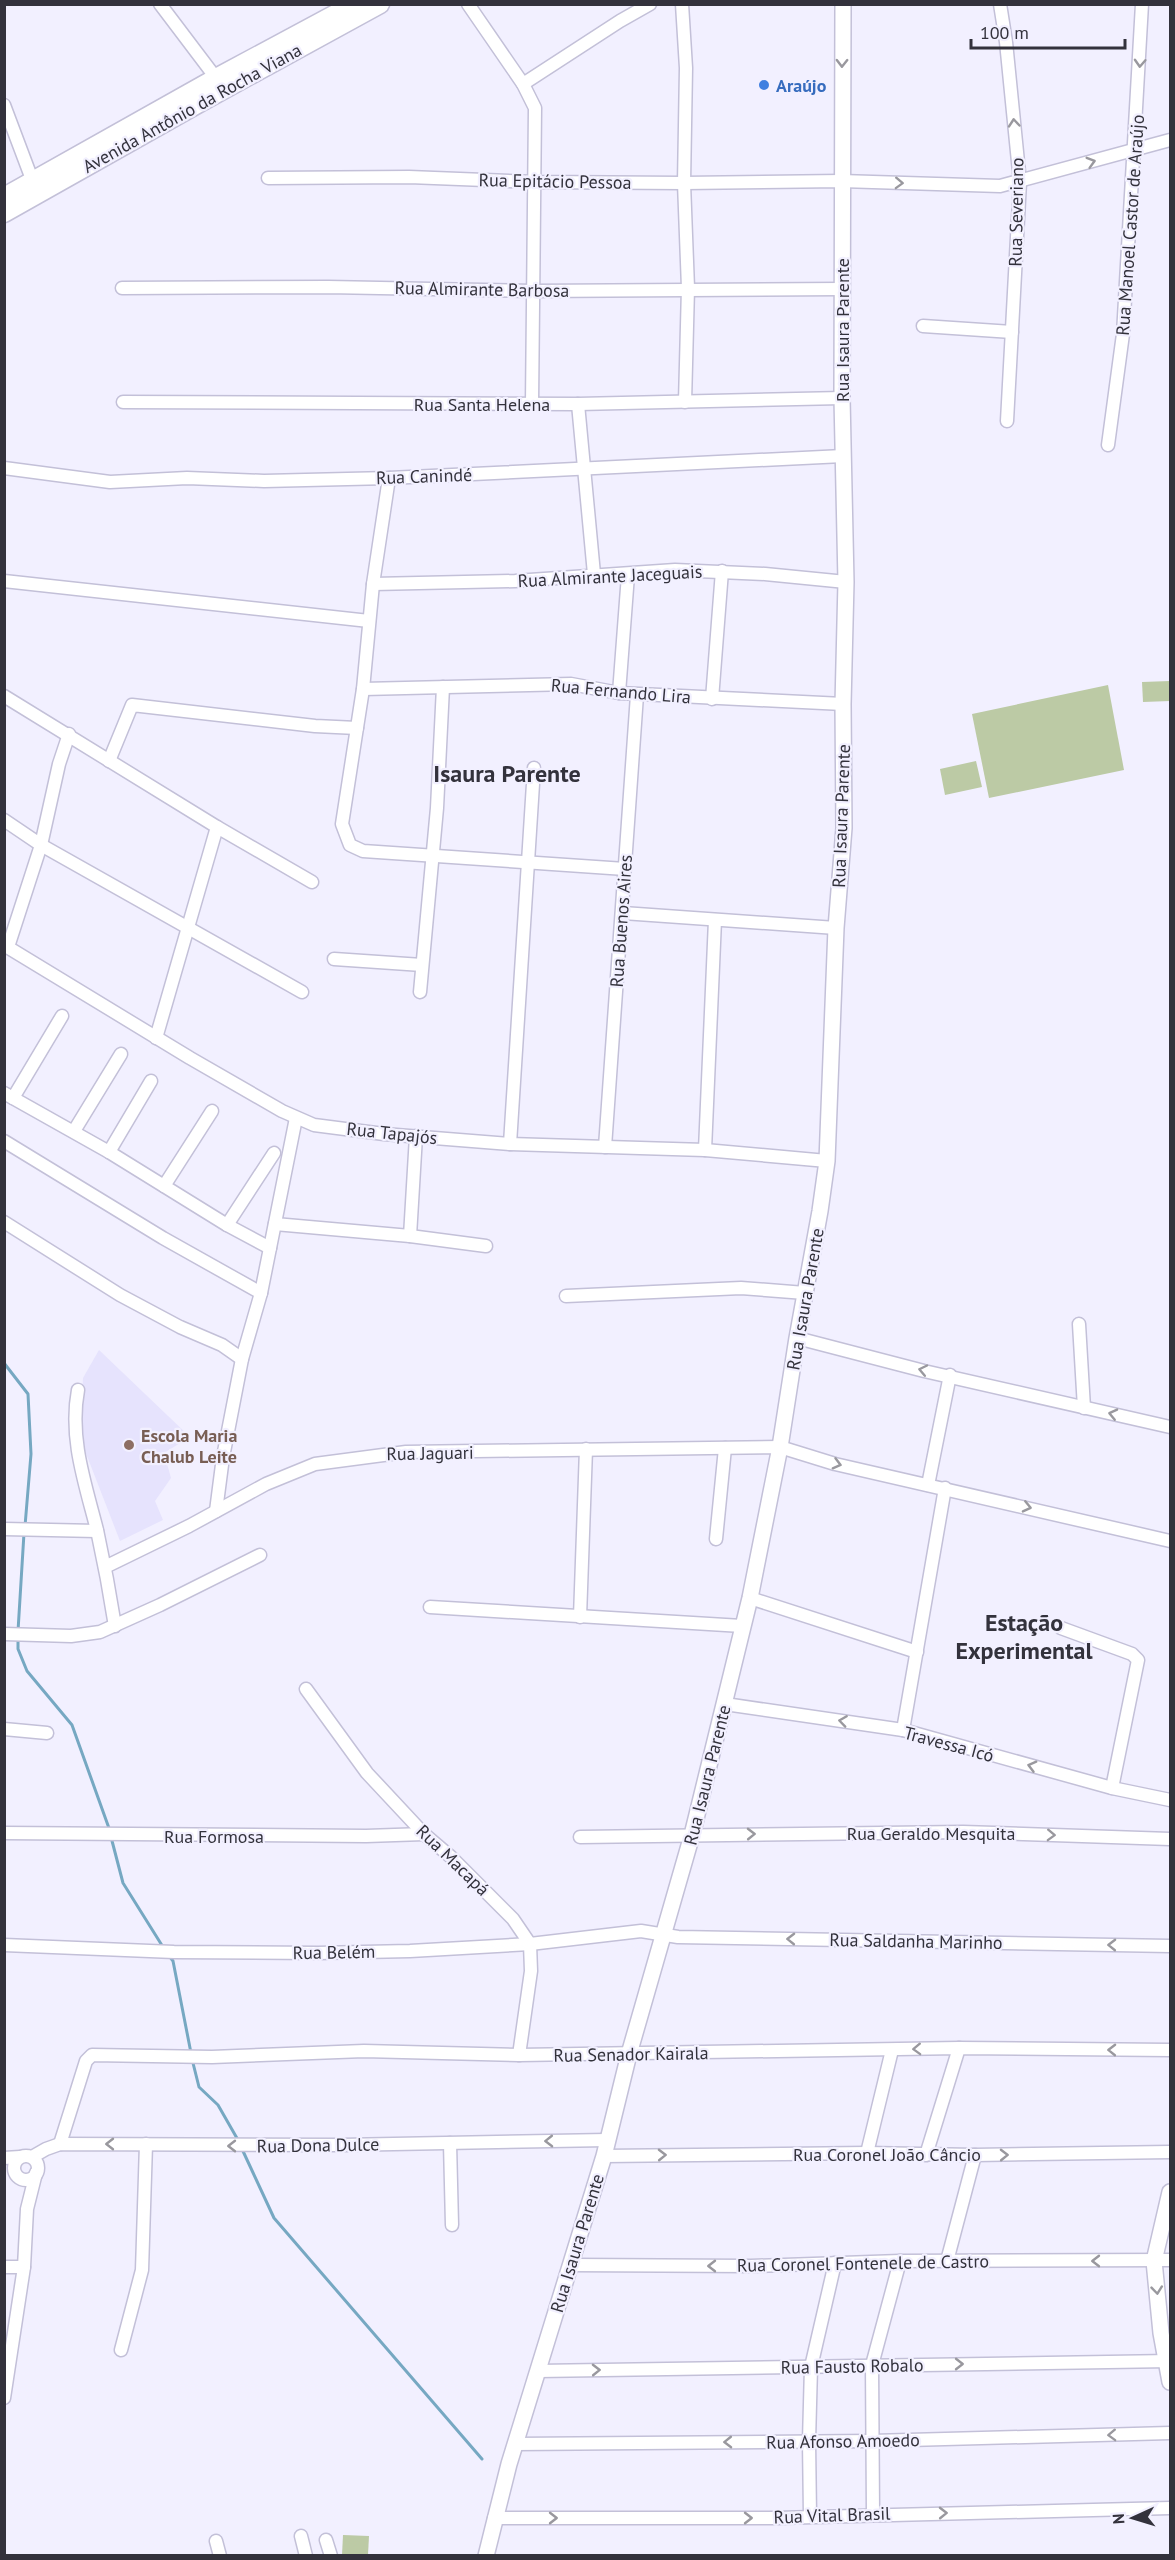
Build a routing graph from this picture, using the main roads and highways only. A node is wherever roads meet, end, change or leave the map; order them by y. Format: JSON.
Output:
{"nodes":[{"id":1,"x":354,"y":4,"type":"edge"},
{"id":2,"x":380,"y":4,"type":"edge"},
{"id":3,"x":4,"y":197,"type":"edge"},
{"id":4,"x":4,"y":213,"type":"edge"}],
"edges":[{"from":1,"to":3,"type":"main road","name":"Avenida Antônio da Rocha Viana"},
{"from":2,"to":4,"type":"main road","name":"Avenida Antônio da Rocha Viana"}]}
